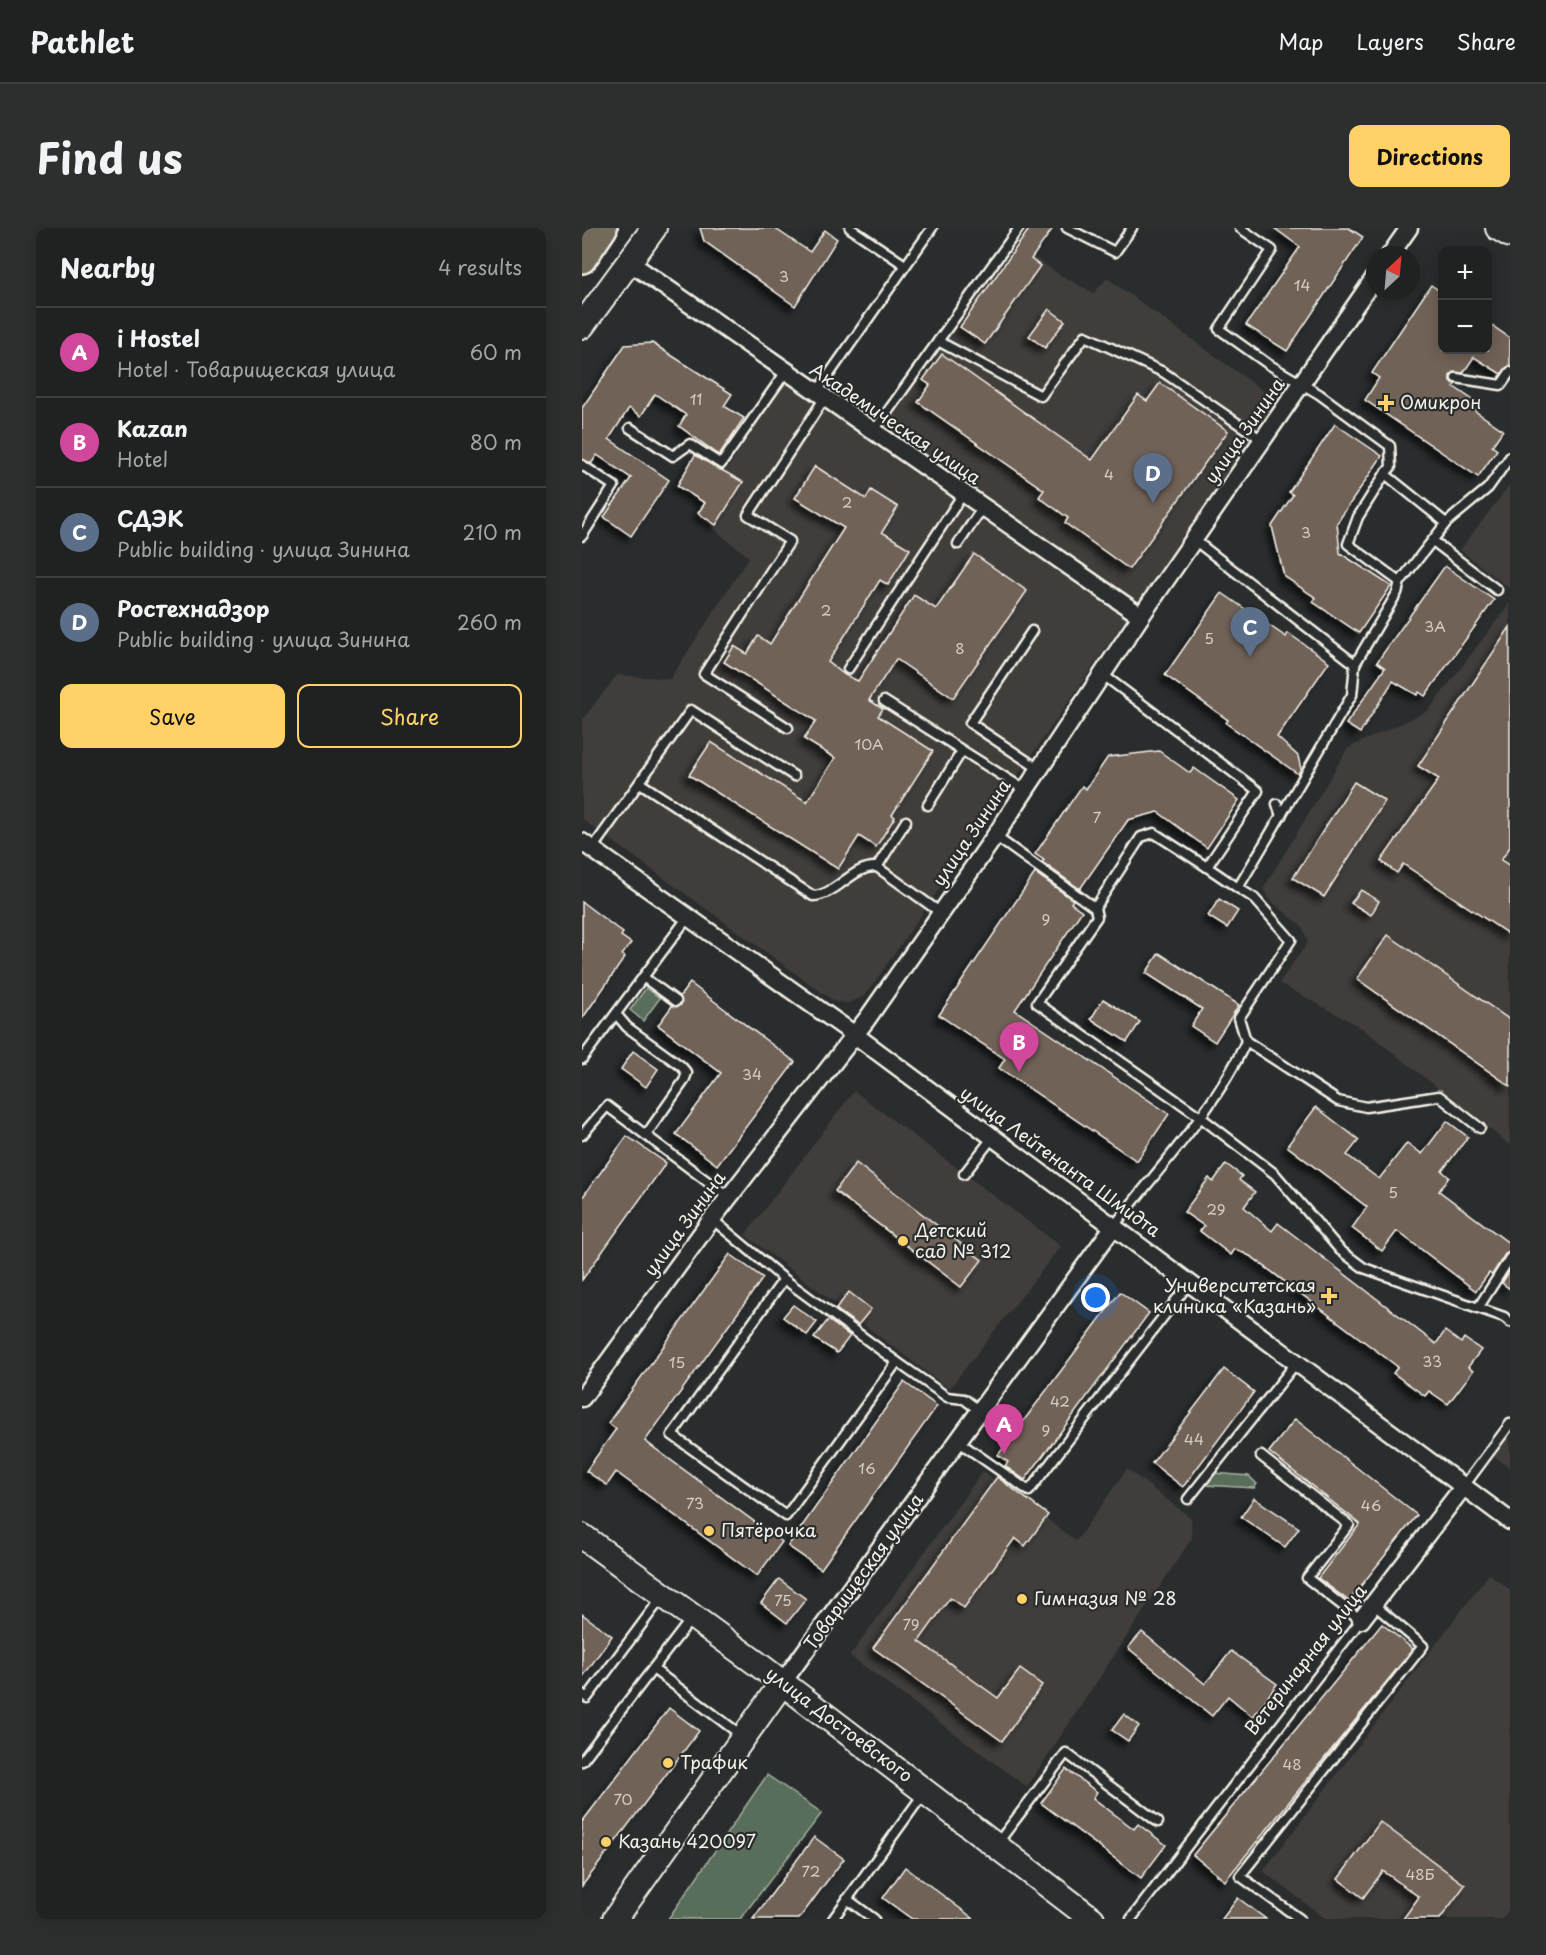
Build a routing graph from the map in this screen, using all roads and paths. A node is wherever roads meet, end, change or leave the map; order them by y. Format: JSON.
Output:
{"nodes":[{"id":1,"x":603,"y":228,"type":"edge"},
{"id":2,"x":654,"y":228,"type":"edge"},
{"id":3,"x":850,"y":228,"type":"edge"},
{"id":4,"x":932,"y":228,"type":"edge"},
{"id":5,"x":1020,"y":228,"type":"edge"},
{"id":6,"x":1067,"y":228,"type":"edge"},
{"id":7,"x":1132,"y":228,"type":"edge"},
{"id":8,"x":1240,"y":228,"type":"edge"},
{"id":9,"x":1408,"y":228,"type":"edge"},
{"id":10,"x":1498,"y":228,"type":"edge"},
{"id":11,"x":1510,"y":235,"type":"edge"},
{"id":12,"x":1396,"y":246,"type":"edge"},
{"id":13,"x":582,"y":260,"type":"edge"},
{"id":14,"x":629,"y":262,"type":"junction"},
{"id":15,"x":904,"y":265,"type":"junction"},
{"id":16,"x":1366,"y":290,"type":"edge"},
{"id":17,"x":582,"y":326,"type":"edge"},
{"id":18,"x":938,"y":341,"type":"junction"},
{"id":19,"x":1510,"y":372,"type":"edge"},
{"id":20,"x":786,"y":373,"type":"junction"},
{"id":21,"x":1456,"y":378,"type":"dead end"},
{"id":22,"x":1301,"y":384,"type":"junction"},
{"id":23,"x":820,"y":397,"type":"junction"},
{"id":24,"x":630,"y":428,"type":"dead end"},
{"id":25,"x":873,"y":432,"type":"junction"},
{"id":26,"x":1262,"y":440,"type":"junction"},
{"id":27,"x":1510,"y":457,"type":"edge"},
{"id":28,"x":582,"y":465,"type":"edge"},
{"id":29,"x":1385,"y":474,"type":"junction"},
{"id":30,"x":963,"y":494,"type":"junction"},
{"id":31,"x":983,"y":507,"type":"junction"},
{"id":32,"x":1446,"y":523,"type":"junction"},
{"id":33,"x":582,"y":536,"type":"edge"},
{"id":34,"x":1193,"y":539,"type":"junction"},
{"id":35,"x":1433,"y":541,"type":"junction"},
{"id":36,"x":958,"y":544,"type":"dead end"},
{"id":37,"x":1400,"y":582,"type":"junction"},
{"id":38,"x":1497,"y":590,"type":"dead end"},
{"id":39,"x":1141,"y":616,"type":"junction"},
{"id":40,"x":1032,"y":631,"type":"dead end"},
{"id":41,"x":1355,"y":664,"type":"junction"},
{"id":42,"x":848,"y":669,"type":"dead end"},
{"id":43,"x":1102,"y":675,"type":"junction"},
{"id":44,"x":884,"y":701,"type":"dead end"},
{"id":45,"x":788,"y":728,"type":"dead end"},
{"id":46,"x":962,"y":751,"type":"junction"},
{"id":47,"x":1039,"y":769,"type":"junction"},
{"id":48,"x":794,"y":776,"type":"dead end"},
{"id":49,"x":640,"y":783,"type":"junction"},
{"id":50,"x":1025,"y":790,"type":"junction"},
{"id":51,"x":1277,"y":804,"type":"dead end"},
{"id":52,"x":928,"y":805,"type":"dead end"},
{"id":53,"x":1281,"y":816,"type":"junction"},
{"id":54,"x":906,"y":821,"type":"dead end"},
{"id":55,"x":995,"y":836,"type":"junction"},
{"id":56,"x":587,"y":846,"type":"edge"},
{"id":57,"x":877,"y":867,"type":"junction"},
{"id":58,"x":1207,"y":867,"type":"junction"},
{"id":59,"x":1239,"y":888,"type":"junction"},
{"id":60,"x":1095,"y":908,"type":"junction"},
{"id":61,"x":941,"y":914,"type":"junction"},
{"id":62,"x":688,"y":917,"type":"junction"},
{"id":63,"x":643,"y":977,"type":"junction"},
{"id":64,"x":676,"y":1001,"type":"dead end"},
{"id":65,"x":616,"y":1014,"type":"junction"},
{"id":66,"x":855,"y":1035,"type":"junction"},
{"id":67,"x":1246,"y":1041,"type":"junction"},
{"id":68,"x":582,"y":1059,"type":"edge"},
{"id":69,"x":1199,"y":1116,"type":"junction"},
{"id":70,"x":1480,"y":1128,"type":"dead end"},
{"id":71,"x":582,"y":1135,"type":"edge"},
{"id":72,"x":646,"y":1135,"type":"junction"},
{"id":73,"x":993,"y":1137,"type":"junction"},
{"id":74,"x":964,"y":1174,"type":"dead end"},
{"id":75,"x":728,"y":1197,"type":"junction"},
{"id":76,"x":712,"y":1219,"type":"junction"},
{"id":77,"x":1114,"y":1226,"type":"junction"},
{"id":78,"x":1510,"y":1258,"type":"edge"},
{"id":79,"x":784,"y":1279,"type":"junction"},
{"id":80,"x":1190,"y":1282,"type":"junction"},
{"id":81,"x":1478,"y":1308,"type":"junction"},
{"id":82,"x":1510,"y":1322,"type":"edge"},
{"id":83,"x":897,"y":1362,"type":"junction"},
{"id":84,"x":1296,"y":1362,"type":"junction"},
{"id":85,"x":582,"y":1398,"type":"edge"},
{"id":86,"x":980,"y":1412,"type":"junction"},
{"id":87,"x":1510,"y":1424,"type":"edge"},
{"id":88,"x":958,"y":1442,"type":"junction"},
{"id":89,"x":1261,"y":1456,"type":"dead end"},
{"id":90,"x":1464,"y":1486,"type":"junction"},
{"id":91,"x":1188,"y":1499,"type":"dead end"},
{"id":92,"x":1510,"y":1521,"type":"edge"},
{"id":93,"x":582,"y":1536,"type":"edge"},
{"id":94,"x":663,"y":1595,"type":"junction"},
{"id":95,"x":1373,"y":1604,"type":"junction"},
{"id":96,"x":693,"y":1617,"type":"junction"},
{"id":97,"x":1361,"y":1620,"type":"junction"},
{"id":98,"x":653,"y":1669,"type":"junction"},
{"id":99,"x":782,"y":1683,"type":"junction"},
{"id":100,"x":582,"y":1694,"type":"edge"},
{"id":101,"x":745,"y":1738,"type":"junction"},
{"id":102,"x":582,"y":1761,"type":"edge"},
{"id":103,"x":925,"y":1791,"type":"junction"},
{"id":104,"x":1158,"y":1822,"type":"dead end"},
{"id":105,"x":996,"y":1845,"type":"junction"},
{"id":106,"x":847,"y":1899,"type":"junction"},
{"id":107,"x":615,"y":1919,"type":"edge"},
{"id":108,"x":833,"y":1919,"type":"edge"},
{"id":109,"x":874,"y":1919,"type":"edge"},
{"id":110,"x":1092,"y":1919,"type":"edge"},
{"id":111,"x":1131,"y":1919,"type":"edge"},
{"id":112,"x":1300,"y":1919,"type":"edge"}],
"edges":[{"from":1,"to":13,"type":"main road"},
{"from":2,"to":14,"type":"main road"},
{"from":3,"to":15,"type":"lane"},
{"from":4,"to":15,"type":"lane"},
{"from":5,"to":18,"type":"lane"},
{"from":6,"to":7,"type":"lane"},
{"from":8,"to":22,"type":"lane"},
{"from":9,"to":12,"type":"street"},
{"from":10,"to":11,"type":"main road"},
{"from":14,"to":17,"type":"main road"},
{"from":14,"to":20,"type":"street","name":"Академическая улица"},
{"from":15,"to":23,"type":"lane"},
{"from":16,"to":22,"type":"street","name":"улица Зинина"},
{"from":18,"to":25,"type":"lane"},
{"from":18,"to":26,"type":"lane"},
{"from":19,"to":21,"type":"lane"},
{"from":20,"to":23,"type":"street","name":"Академическая улица"},
{"from":20,"to":24,"type":"lane"},
{"from":22,"to":26,"type":"street","name":"улица Зинина"},
{"from":22,"to":29,"type":"lane"},
{"from":23,"to":25,"type":"street","name":"Академическая улица"},
{"from":23,"to":45,"type":"lane"},
{"from":25,"to":30,"type":"street","name":"Академическая улица"},
{"from":26,"to":34,"type":"street","name":"улица Зинина"},
{"from":27,"to":32,"type":"lane"},
{"from":28,"to":33,"type":"lane"},
{"from":29,"to":32,"type":"lane"},
{"from":29,"to":37,"type":"lane"},
{"from":30,"to":31,"type":"street","name":"Академическая улица"},
{"from":30,"to":42,"type":"lane"},
{"from":31,"to":36,"type":"lane"},
{"from":31,"to":39,"type":"street","name":"Академическая улица"},
{"from":32,"to":35,"type":"lane"},
{"from":34,"to":39,"type":"street","name":"улица Зинина"},
{"from":34,"to":41,"type":"lane"},
{"from":35,"to":37,"type":"lane"},
{"from":35,"to":38,"type":"lane"},
{"from":37,"to":41,"type":"lane"},
{"from":39,"to":43,"type":"street","name":"улица Зинина"},
{"from":40,"to":47,"type":"lane"},
{"from":41,"to":53,"type":"lane"},
{"from":43,"to":47,"type":"street","name":"улица Зинина"},
{"from":43,"to":58,"type":"lane"},
{"from":44,"to":46,"type":"lane"},
{"from":46,"to":50,"type":"lane"},
{"from":46,"to":52,"type":"lane"},
{"from":47,"to":50,"type":"street","name":"улица Зинина"},
{"from":48,"to":49,"type":"lane"},
{"from":49,"to":56,"type":"lane"},
{"from":49,"to":57,"type":"lane"},
{"from":50,"to":55,"type":"street","name":"улица Зинина"},
{"from":51,"to":53,"type":"lane"},
{"from":53,"to":59,"type":"lane"},
{"from":54,"to":57,"type":"lane"},
{"from":55,"to":60,"type":"lane"},
{"from":55,"to":61,"type":"street","name":"улица Зинина"},
{"from":56,"to":62,"type":"street","name":"улица Лейтенанта Шмидта"},
{"from":57,"to":61,"type":"lane"},
{"from":58,"to":59,"type":"lane"},
{"from":58,"to":60,"type":"lane"},
{"from":59,"to":67,"type":"lane"},
{"from":60,"to":69,"type":"lane"},
{"from":61,"to":66,"type":"street","name":"улица Зинина"},
{"from":62,"to":63,"type":"lane"},
{"from":62,"to":66,"type":"street","name":"улица Лейтенанта Шмидта"},
{"from":63,"to":64,"type":"lane"},
{"from":63,"to":65,"type":"lane"},
{"from":65,"to":68,"type":"lane"},
{"from":65,"to":72,"type":"lane"},
{"from":66,"to":73,"type":"street","name":"улица Лейтенанта Шмидта"},
{"from":66,"to":75,"type":"street","name":"улица Зинина"},
{"from":67,"to":69,"type":"lane"},
{"from":67,"to":70,"type":"lane"},
{"from":69,"to":77,"type":"lane"},
{"from":69,"to":81,"type":"lane"},
{"from":71,"to":72,"type":"lane"},
{"from":72,"to":75,"type":"lane"},
{"from":73,"to":74,"type":"lane"},
{"from":73,"to":77,"type":"street","name":"улица Лейтенанта Шмидта"},
{"from":75,"to":76,"type":"street","name":"улица Зинина"},
{"from":76,"to":79,"type":"lane"},
{"from":76,"to":85,"type":"street","name":"улица Зинина"},
{"from":77,"to":80,"type":"street","name":"улица Лейтенанта Шмидта"},
{"from":77,"to":86,"type":"street","name":"Товарищеская улица"},
{"from":78,"to":81,"type":"lane"},
{"from":79,"to":83,"type":"lane"},
{"from":79,"to":83,"type":"lane"},
{"from":80,"to":84,"type":"street","name":"улица Лейтенанта Шмидта"},
{"from":80,"to":88,"type":"lane"},
{"from":81,"to":82,"type":"lane"},
{"from":83,"to":86,"type":"lane"},
{"from":84,"to":90,"type":"street","name":"улица Лейтенанта Шмидта"},
{"from":84,"to":91,"type":"lane"},
{"from":86,"to":88,"type":"street","name":"Товарищеская улица"},
{"from":87,"to":90,"type":"lane","name":"Ветеринарная улица"},
{"from":88,"to":99,"type":"street","name":"Товарищеская улица"},
{"from":89,"to":97,"type":"lane"},
{"from":90,"to":92,"type":"street","name":"улица Лейтенанта Шмидта"},
{"from":90,"to":95,"type":"street","name":"Ветеринарная улица"},
{"from":93,"to":94,"type":"main road","name":"улица Достоевского"},
{"from":94,"to":96,"type":"main road","name":"улица Достоевского"},
{"from":94,"to":100,"type":"lane"},
{"from":95,"to":97,"type":"street","name":"Ветеринарная улица"},
{"from":95,"to":112,"type":"lane"},
{"from":96,"to":98,"type":"lane"},
{"from":96,"to":99,"type":"main road","name":"улица Достоевского"},
{"from":97,"to":111,"type":"lane","name":"Ветеринарная улица"},
{"from":98,"to":101,"type":"lane"},
{"from":98,"to":102,"type":"lane"},
{"from":99,"to":101,"type":"main road","name":"Товарищеская улица"},
{"from":99,"to":103,"type":"main road","name":"улица Достоевского"},
{"from":101,"to":107,"type":"main road","name":"Товарищеская улица"},
{"from":103,"to":105,"type":"main road","name":"улица Достоевского"},
{"from":103,"to":106,"type":"lane"},
{"from":104,"to":105,"type":"lane"},
{"from":105,"to":110,"type":"main road","name":"улица Достоевского"},
{"from":106,"to":108,"type":"lane"},
{"from":106,"to":109,"type":"lane"}]}
